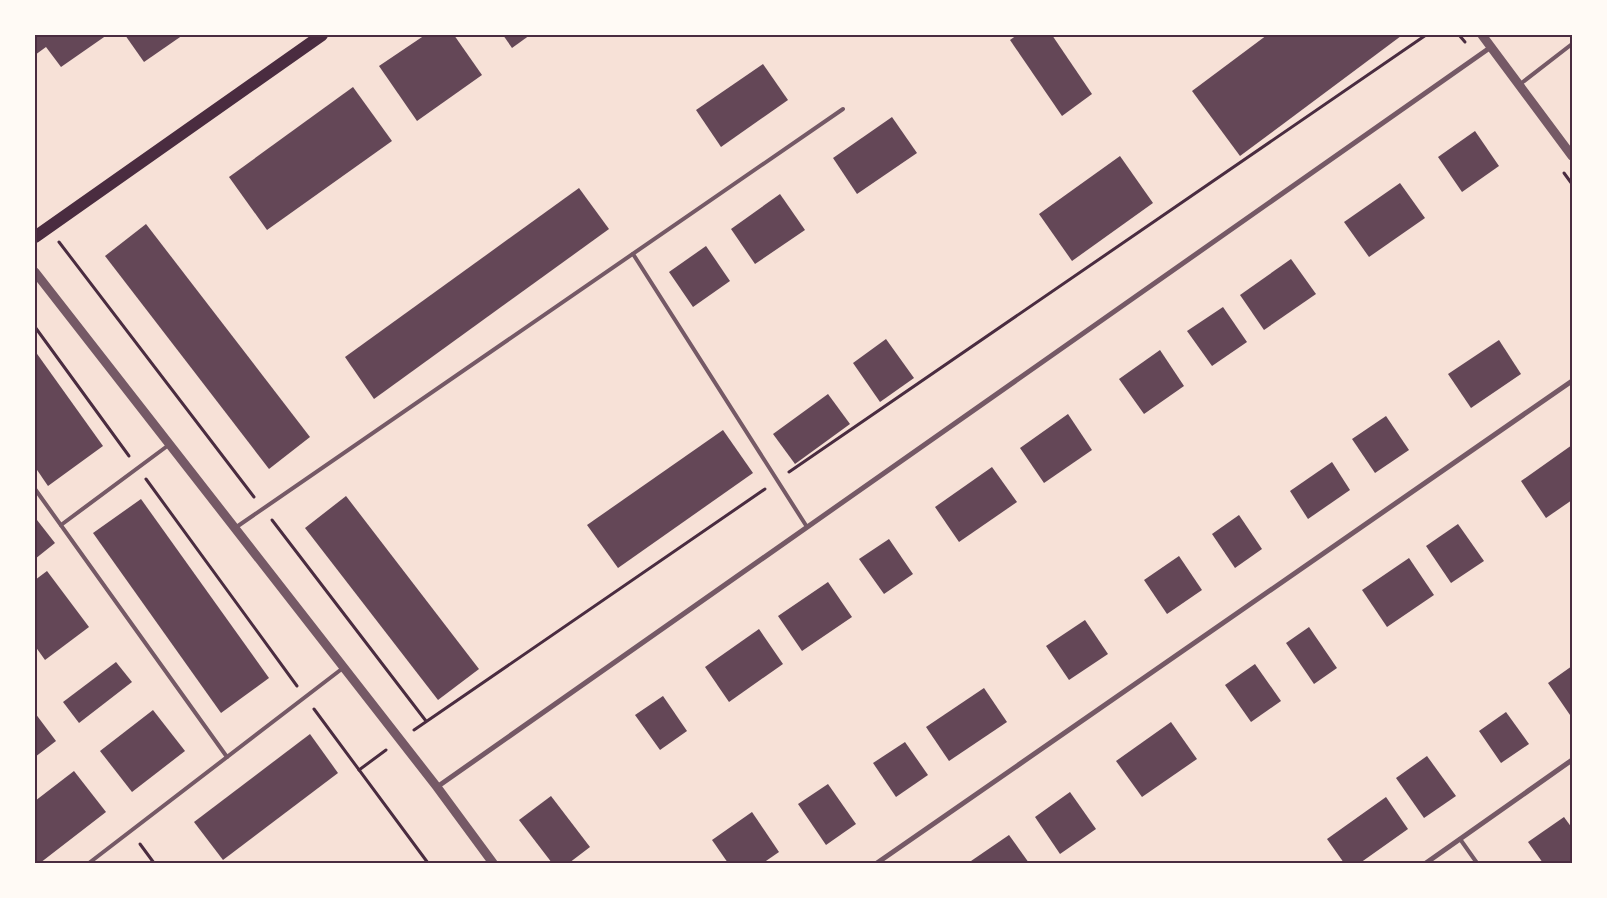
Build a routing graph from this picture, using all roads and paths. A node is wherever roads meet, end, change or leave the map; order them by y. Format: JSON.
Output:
{"nodes":[{"id":1,"x":322,"y":35,"type":"edge"},
{"id":2,"x":1426,"y":35,"type":"edge"},
{"id":3,"x":1482,"y":35,"type":"edge"},
{"id":4,"x":1572,"y":44,"type":"edge"},
{"id":5,"x":1491,"y":47,"type":"junction"},
{"id":6,"x":1519,"y":85,"type":"junction"},
{"id":7,"x":843,"y":109,"type":"dead end"},
{"id":8,"x":1572,"y":155,"type":"edge"},
{"id":9,"x":48,"y":228,"type":"junction"},
{"id":10,"x":35,"y":237,"type":"edge"},
{"id":11,"x":633,"y":254,"type":"junction"},
{"id":12,"x":35,"y":272,"type":"edge"},
{"id":13,"x":35,"y":327,"type":"edge"},
{"id":14,"x":1572,"y":381,"type":"edge"},
{"id":15,"x":170,"y":444,"type":"junction"},
{"id":16,"x":138,"y":468,"type":"junction"},
{"id":17,"x":778,"y":480,"type":"junction"},
{"id":18,"x":35,"y":489,"type":"edge"},
{"id":19,"x":263,"y":509,"type":"junction"},
{"id":20,"x":61,"y":525,"type":"junction"},
{"id":21,"x":808,"y":527,"type":"junction"},
{"id":22,"x":235,"y":528,"type":"junction"},
{"id":23,"x":344,"y":668,"type":"junction"},
{"id":24,"x":305,"y":697,"type":"junction"},
{"id":25,"x":426,"y":721,"type":"junction"},
{"id":26,"x":400,"y":740,"type":"junction"},
{"id":27,"x":227,"y":757,"type":"junction"},
{"id":28,"x":1572,"y":760,"type":"edge"},
{"id":29,"x":359,"y":770,"type":"junction"},
{"id":30,"x":437,"y":787,"type":"junction"},
{"id":31,"x":130,"y":831,"type":"junction"},
{"id":32,"x":1460,"y":839,"type":"junction"},
{"id":33,"x":89,"y":863,"type":"edge"},
{"id":34,"x":154,"y":863,"type":"edge"},
{"id":35,"x":428,"y":863,"type":"edge"},
{"id":36,"x":493,"y":863,"type":"edge"},
{"id":37,"x":877,"y":863,"type":"edge"},
{"id":38,"x":1426,"y":863,"type":"edge"},
{"id":39,"x":1477,"y":863,"type":"edge"}],
"edges":[{"from":1,"to":9,"type":"main road"},
{"from":2,"to":17,"type":"path"},
{"from":3,"to":5,"type":"street"},
{"from":4,"to":6,"type":"lane"},
{"from":5,"to":6,"type":"street"},
{"from":5,"to":21,"type":"street"},
{"from":6,"to":8,"type":"street"},
{"from":7,"to":11,"type":"lane"},
{"from":9,"to":10,"type":"main road"},
{"from":9,"to":19,"type":"path"},
{"from":11,"to":17,"type":"lane"},
{"from":11,"to":19,"type":"lane"},
{"from":12,"to":15,"type":"street"},
{"from":13,"to":16,"type":"path"},
{"from":14,"to":37,"type":"street"},
{"from":15,"to":16,"type":"lane"},
{"from":15,"to":22,"type":"street"},
{"from":16,"to":20,"type":"lane"},
{"from":16,"to":24,"type":"path"},
{"from":17,"to":21,"type":"lane"},
{"from":17,"to":25,"type":"path"},
{"from":18,"to":20,"type":"lane"},
{"from":19,"to":22,"type":"lane"},
{"from":19,"to":25,"type":"path"},
{"from":20,"to":27,"type":"lane"},
{"from":21,"to":30,"type":"street"},
{"from":22,"to":23,"type":"street"},
{"from":23,"to":24,"type":"lane"},
{"from":23,"to":26,"type":"street"},
{"from":24,"to":27,"type":"lane"},
{"from":24,"to":29,"type":"path"},
{"from":25,"to":26,"type":"path"},
{"from":26,"to":29,"type":"path"},
{"from":26,"to":30,"type":"street"},
{"from":27,"to":31,"type":"lane"},
{"from":28,"to":32,"type":"street"},
{"from":29,"to":35,"type":"path"},
{"from":30,"to":36,"type":"street"},
{"from":31,"to":33,"type":"lane"},
{"from":31,"to":34,"type":"path"},
{"from":32,"to":38,"type":"street"},
{"from":32,"to":39,"type":"lane"}]}
